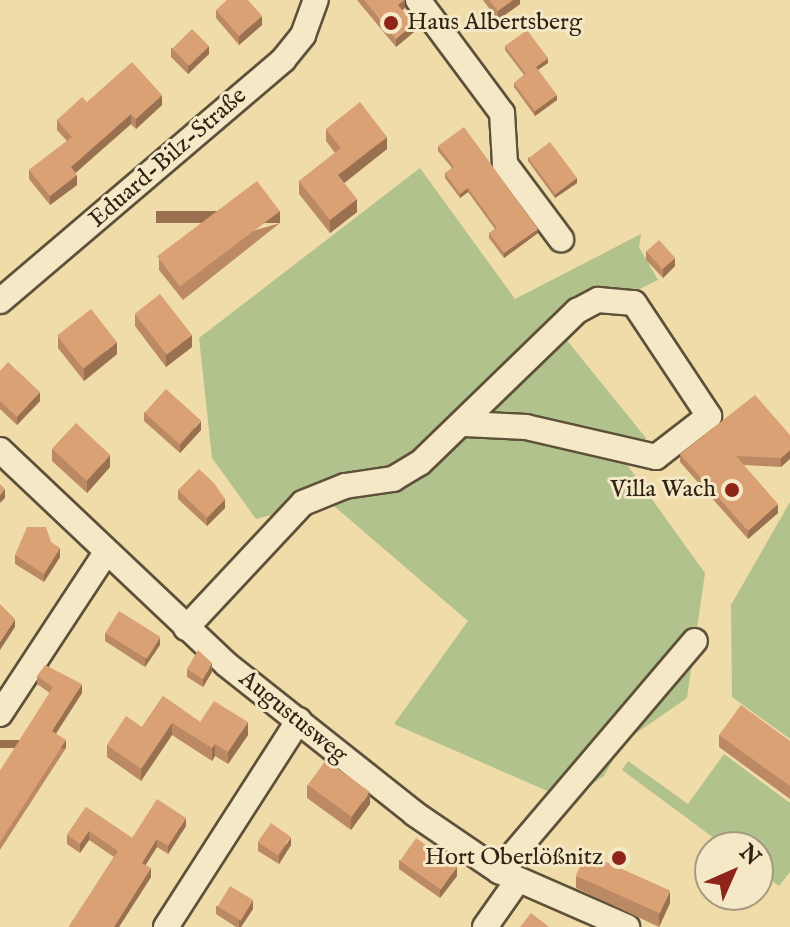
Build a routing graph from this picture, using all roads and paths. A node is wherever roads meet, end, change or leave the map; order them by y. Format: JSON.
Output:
{"nodes":[{"id":1,"x":316,"y":0,"type":"edge"},
{"id":2,"x":418,"y":0,"type":"edge"},
{"id":3,"x":561,"y":239,"type":"dead end"},
{"id":4,"x":0,"y":301,"type":"edge"},
{"id":5,"x":465,"y":424,"type":"junction"},
{"id":6,"x":0,"y":450,"type":"edge"},
{"id":7,"x":105,"y":554,"type":"junction"},
{"id":8,"x":186,"y":628,"type":"junction"},
{"id":9,"x":695,"y":641,"type":"dead end"},
{"id":10,"x":0,"y":714,"type":"edge"},
{"id":11,"x":299,"y":720,"type":"junction"},
{"id":12,"x":508,"y":875,"type":"junction"},
{"id":13,"x":166,"y":927,"type":"edge"},
{"id":14,"x":485,"y":927,"type":"edge"},
{"id":15,"x":627,"y":927,"type":"edge"}],
"edges":[{"from":1,"to":4,"type":"street","name":"Eduard-Bilz-Straße"},
{"from":2,"to":3,"type":"street"},
{"from":5,"to":5,"type":"street"},
{"from":5,"to":8,"type":"street"},
{"from":6,"to":7,"type":"street","name":"Augustusweg"},
{"from":7,"to":8,"type":"street","name":"Augustusweg"},
{"from":7,"to":10,"type":"street"},
{"from":8,"to":11,"type":"street","name":"Augustusweg"},
{"from":9,"to":12,"type":"street"},
{"from":11,"to":12,"type":"street","name":"Augustusweg"},
{"from":11,"to":13,"type":"street"},
{"from":12,"to":14,"type":"street"},
{"from":12,"to":15,"type":"street","name":"Augustusweg"}]}
